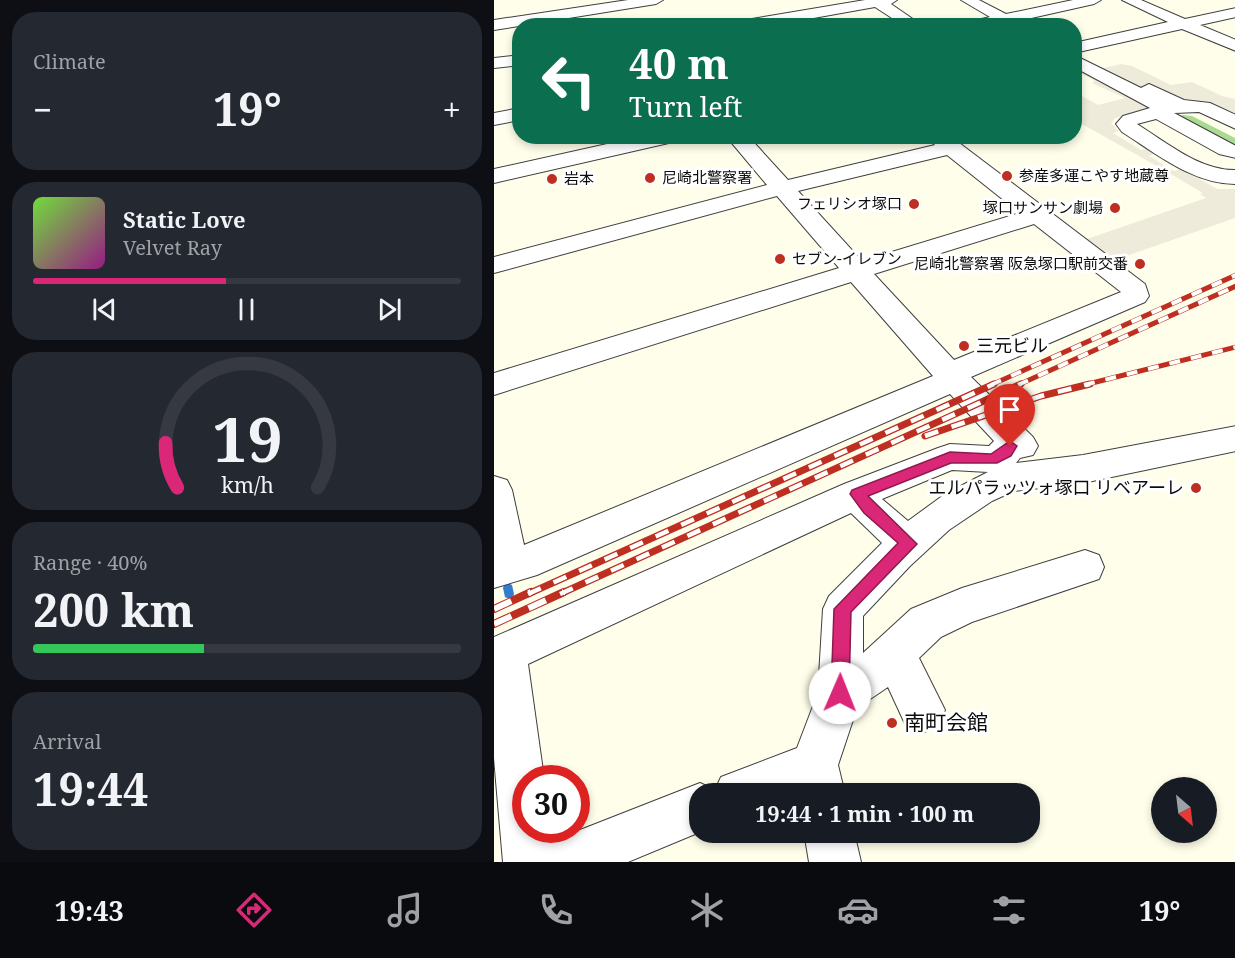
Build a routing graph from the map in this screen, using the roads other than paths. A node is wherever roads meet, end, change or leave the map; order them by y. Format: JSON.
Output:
{"nodes":[{"id":1,"x":656,"y":0,"type":"edge"},
{"id":2,"x":968,"y":0,"type":"edge"},
{"id":3,"x":1094,"y":0,"type":"edge"},
{"id":4,"x":1129,"y":0,"type":"edge"},
{"id":5,"x":880,"y":1,"type":"edge"},
{"id":6,"x":619,"y":3,"type":"edge"},
{"id":7,"x":1235,"y":12,"type":"edge"},
{"id":8,"x":534,"y":18,"type":"edge"},
{"id":9,"x":633,"y":18,"type":"edge"},
{"id":10,"x":785,"y":18,"type":"edge"},
{"id":11,"x":904,"y":18,"type":"edge"},
{"id":12,"x":1002,"y":18,"type":"edge"},
{"id":13,"x":1025,"y":18,"type":"edge"},
{"id":14,"x":512,"y":22,"type":"edge"},
{"id":15,"x":1182,"y":23,"type":"junction"},
{"id":16,"x":494,"y":25,"type":"edge"},
{"id":17,"x":1082,"y":46,"type":"edge"},
{"id":18,"x":1235,"y":46,"type":"edge"},
{"id":19,"x":1082,"y":57,"type":"edge"},
{"id":20,"x":512,"y":61,"type":"edge"},
{"id":21,"x":494,"y":63,"type":"edge"},
{"id":22,"x":1082,"y":64,"type":"edge"},
{"id":23,"x":1170,"y":113,"type":"junction"},
{"id":24,"x":512,"y":116,"type":"edge"},
{"id":25,"x":494,"y":119,"type":"edge"},
{"id":26,"x":1235,"y":123,"type":"edge"},
{"id":27,"x":1235,"y":134,"type":"edge"},
{"id":28,"x":637,"y":144,"type":"edge"},
{"id":29,"x":743,"y":144,"type":"edge"},
{"id":30,"x":936,"y":144,"type":"edge"},
{"id":31,"x":946,"y":144,"type":"edge"},
{"id":32,"x":1235,"y":152,"type":"edge"},
{"id":33,"x":1235,"y":161,"type":"edge"},
{"id":34,"x":494,"y":176,"type":"edge"},
{"id":35,"x":1235,"y":177,"type":"edge"},
{"id":36,"x":782,"y":188,"type":"junction"},
{"id":37,"x":1037,"y":215,"type":"junction"},
{"id":38,"x":494,"y":265,"type":"edge"},
{"id":39,"x":855,"y":270,"type":"junction"},
{"id":40,"x":950,"y":375,"type":"junction"},
{"id":41,"x":494,"y":384,"type":"edge"},
{"id":42,"x":1005,"y":429,"type":"junction"},
{"id":43,"x":1235,"y":438,"type":"edge"},
{"id":44,"x":950,"y":457,"type":"junction"},
{"id":45,"x":1046,"y":474,"type":"junction"},
{"id":46,"x":494,"y":490,"type":"edge"},
{"id":47,"x":977,"y":493,"type":"junction"},
{"id":48,"x":857,"y":494,"type":"junction"},
{"id":49,"x":910,"y":544,"type":"junction"},
{"id":50,"x":1085,"y":567,"type":"dead end"},
{"id":51,"x":500,"y":569,"type":"edge"},
{"id":52,"x":500,"y":656,"type":"edge"},
{"id":53,"x":889,"y":657,"type":"junction"},
{"id":54,"x":840,"y":693,"type":"junction"},
{"id":55,"x":922,"y":710,"type":"dead end"},
{"id":56,"x":516,"y":765,"type":"edge"},
{"id":57,"x":818,"y":779,"type":"edge"},
{"id":58,"x":797,"y":783,"type":"edge"},
{"id":59,"x":689,"y":812,"type":"edge"},
{"id":60,"x":527,"y":843,"type":"edge"},
{"id":61,"x":831,"y":843,"type":"edge"},
{"id":62,"x":529,"y":862,"type":"edge"},
{"id":63,"x":564,"y":862,"type":"edge"},
{"id":64,"x":835,"y":862,"type":"edge"}],
"edges":[{"from":1,"to":6,"type":"street"},
{"from":2,"to":12,"type":"street"},
{"from":3,"to":13,"type":"street"},
{"from":4,"to":15,"type":"street"},
{"from":5,"to":10,"type":"street"},
{"from":5,"to":11,"type":"street"},
{"from":6,"to":8,"type":"street"},
{"from":6,"to":9,"type":"street"},
{"from":7,"to":15,"type":"street"},
{"from":14,"to":16,"type":"street"},
{"from":15,"to":17,"type":"street"},
{"from":15,"to":18,"type":"street"},
{"from":19,"to":23,"type":"street"},
{"from":20,"to":21,"type":"street"},
{"from":22,"to":23,"type":"street"},
{"from":23,"to":26,"type":"street"},
{"from":23,"to":27,"type":"street"},
{"from":23,"to":32,"type":"street"},
{"from":23,"to":33,"type":"street"},
{"from":23,"to":35,"type":"street"},
{"from":24,"to":25,"type":"street"},
{"from":28,"to":34,"type":"street"},
{"from":29,"to":36,"type":"street"},
{"from":30,"to":36,"type":"street"},
{"from":31,"to":37,"type":"street"},
{"from":36,"to":38,"type":"street"},
{"from":36,"to":39,"type":"street"},
{"from":37,"to":39,"type":"street"},
{"from":37,"to":40,"type":"street"},
{"from":39,"to":40,"type":"street"},
{"from":39,"to":41,"type":"street"},
{"from":40,"to":42,"type":"street"},
{"from":40,"to":51,"type":"street"},
{"from":42,"to":44,"type":"street"},
{"from":42,"to":45,"type":"street"},
{"from":43,"to":45,"type":"street"},
{"from":44,"to":47,"type":"street"},
{"from":44,"to":48,"type":"street"},
{"from":45,"to":47,"type":"street"},
{"from":46,"to":51,"type":"street"},
{"from":47,"to":49,"type":"street"},
{"from":48,"to":49,"type":"street"},
{"from":48,"to":52,"type":"street"},
{"from":49,"to":54,"type":"street"},
{"from":50,"to":53,"type":"street"},
{"from":52,"to":56,"type":"street"},
{"from":53,"to":54,"type":"street"},
{"from":53,"to":55,"type":"street"},
{"from":54,"to":57,"type":"street"},
{"from":57,"to":58,"type":"street"},
{"from":59,"to":63,"type":"street"},
{"from":60,"to":62,"type":"street"},
{"from":61,"to":64,"type":"street"}]}
